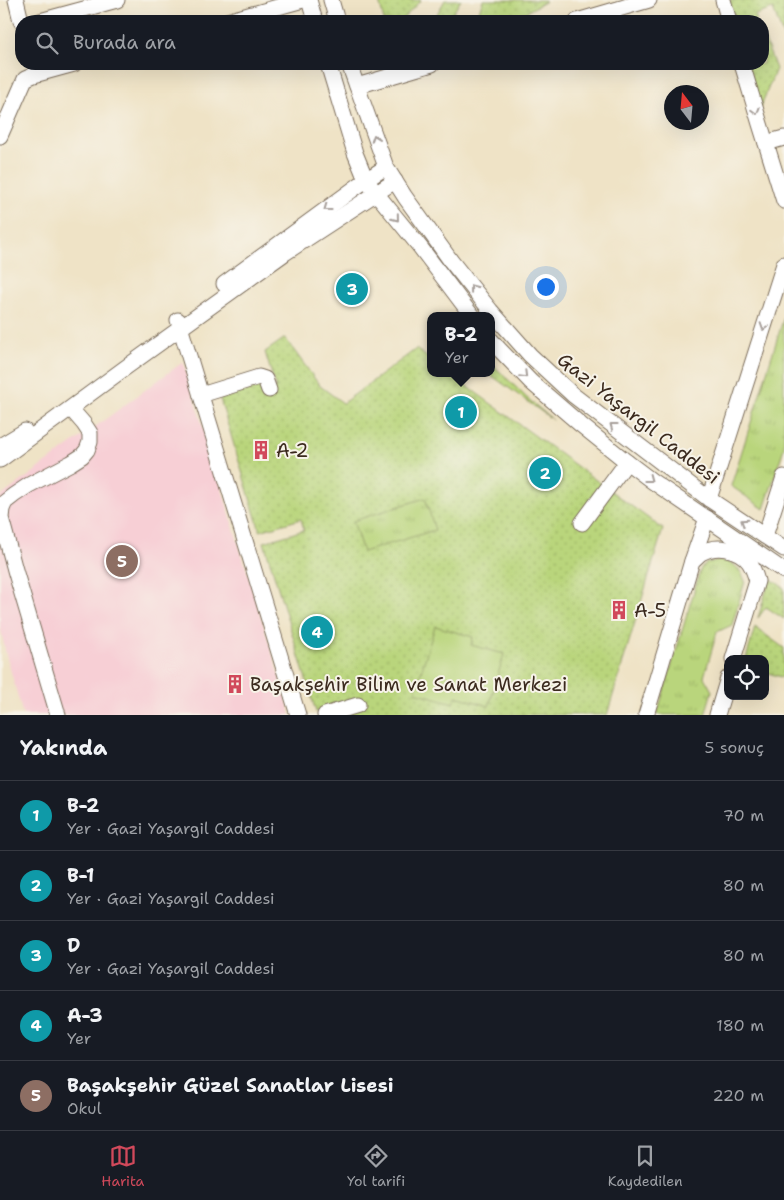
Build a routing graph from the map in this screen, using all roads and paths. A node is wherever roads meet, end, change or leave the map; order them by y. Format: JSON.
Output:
{"nodes":[{"id":1,"x":16,"y":0,"type":"edge"},
{"id":2,"x":117,"y":0,"type":"edge"},
{"id":3,"x":303,"y":0,"type":"edge"},
{"id":4,"x":309,"y":0,"type":"edge"},
{"id":5,"x":331,"y":0,"type":"edge"},
{"id":6,"x":650,"y":0,"type":"edge"},
{"id":7,"x":723,"y":0,"type":"edge"},
{"id":8,"x":20,"y":15,"type":"edge"},
{"id":9,"x":62,"y":15,"type":"edge"},
{"id":10,"x":249,"y":15,"type":"edge"},
{"id":11,"x":313,"y":15,"type":"edge"},
{"id":12,"x":335,"y":15,"type":"edge"},
{"id":13,"x":598,"y":15,"type":"edge"},
{"id":14,"x":727,"y":15,"type":"edge"},
{"id":15,"x":34,"y":70,"type":"edge"},
{"id":16,"x":330,"y":70,"type":"edge"},
{"id":17,"x":351,"y":70,"type":"edge"},
{"id":18,"x":412,"y":70,"type":"edge"},
{"id":19,"x":744,"y":70,"type":"edge"},
{"id":20,"x":357,"y":86,"type":"junction"},
{"id":21,"x":0,"y":136,"type":"edge"},
{"id":22,"x":784,"y":138,"type":"edge"},
{"id":23,"x":766,"y":143,"type":"junction"},
{"id":24,"x":386,"y":167,"type":"junction"},
{"id":25,"x":366,"y":180,"type":"junction"},
{"id":26,"x":395,"y":181,"type":"junction"},
{"id":27,"x":376,"y":193,"type":"junction"},
{"id":28,"x":784,"y":201,"type":"edge"},
{"id":29,"x":784,"y":264,"type":"edge"},
{"id":30,"x":469,"y":312,"type":"edge"},
{"id":31,"x":493,"y":312,"type":"edge"},
{"id":32,"x":495,"y":315,"type":"edge"},
{"id":33,"x":179,"y":323,"type":"junction"},
{"id":34,"x":495,"y":344,"type":"edge"},
{"id":35,"x":269,"y":390,"type":"dead end"},
{"id":36,"x":201,"y":394,"type":"junction"},
{"id":37,"x":71,"y":409,"type":"junction"},
{"id":38,"x":0,"y":446,"type":"edge"},
{"id":39,"x":0,"y":460,"type":"edge"},
{"id":40,"x":627,"y":462,"type":"junction"},
{"id":41,"x":784,"y":477,"type":"edge"},
{"id":42,"x":709,"y":500,"type":"junction"},
{"id":43,"x":707,"y":518,"type":"junction"},
{"id":44,"x":582,"y":523,"type":"dead end"},
{"id":45,"x":765,"y":536,"type":"junction"},
{"id":46,"x":784,"y":550,"type":"edge"},
{"id":47,"x":764,"y":558,"type":"junction"},
{"id":48,"x":692,"y":561,"type":"junction"},
{"id":49,"x":784,"y":571,"type":"edge"},
{"id":50,"x":757,"y":580,"type":"junction"},
{"id":51,"x":734,"y":655,"type":"edge"},
{"id":52,"x":724,"y":690,"type":"edge"},
{"id":53,"x":358,"y":705,"type":"dead end"},
{"id":54,"x":58,"y":715,"type":"edge"},
{"id":55,"x":298,"y":715,"type":"edge"},
{"id":56,"x":325,"y":715,"type":"edge"},
{"id":57,"x":646,"y":715,"type":"edge"},
{"id":58,"x":716,"y":715,"type":"edge"}],
"edges":[{"from":1,"to":8,"type":"street"},
{"from":2,"to":9,"type":"street"},
{"from":3,"to":10,"type":"street"},
{"from":4,"to":11,"type":"street"},
{"from":5,"to":12,"type":"street"},
{"from":6,"to":13,"type":"street"},
{"from":7,"to":14,"type":"street"},
{"from":15,"to":21,"type":"street"},
{"from":16,"to":25,"type":"street"},
{"from":17,"to":20,"type":"street","name":"Gazi Yaşargil Caddesi"},
{"from":18,"to":20,"type":"street"},
{"from":19,"to":23,"type":"street","one_way":true},
{"from":24,"to":20,"type":"street","name":"Gazi Yaşargil Caddesi","one_way":true},
{"from":22,"to":23,"type":"street"},
{"from":23,"to":28,"type":"street"},
{"from":24,"to":25,"type":"street"},
{"from":24,"to":26,"type":"street","name":"Gazi Yaşargil Caddesi"},
{"from":25,"to":27,"type":"street"},
{"from":25,"to":33,"type":"street","one_way":true},
{"from":26,"to":27,"type":"street"},
{"from":31,"to":26,"type":"street","name":"Gazi Yaşargil Caddesi","one_way":true},
{"from":27,"to":30,"type":"street","one_way":true},
{"from":27,"to":33,"type":"street"},
{"from":29,"to":42,"type":"street","one_way":true},
{"from":42,"to":32,"type":"street","name":"Gazi Yaşargil Caddesi","one_way":true},
{"from":33,"to":36,"type":"street"},
{"from":33,"to":37,"type":"street"},
{"from":33,"to":38,"type":"street"},
{"from":34,"to":40,"type":"street","name":"Gazi Yaşargil Caddesi","one_way":true},
{"from":35,"to":36,"type":"street"},
{"from":36,"to":55,"type":"street"},
{"from":37,"to":39,"type":"street"},
{"from":37,"to":54,"type":"street"},
{"from":40,"to":43,"type":"street","name":"Gazi Yaşargil Caddesi","one_way":true},
{"from":40,"to":44,"type":"street"},
{"from":41,"to":45,"type":"street"},
{"from":45,"to":42,"type":"street","name":"Gazi Yaşargil Caddesi","one_way":true},
{"from":43,"to":47,"type":"street","name":"Gazi Yaşargil Caddesi"},
{"from":43,"to":48,"type":"street"},
{"from":45,"to":46,"type":"street","name":"Gazi Yaşargil Caddesi"},
{"from":47,"to":49,"type":"street","name":"Gazi Yaşargil Caddesi"},
{"from":47,"to":50,"type":"street"},
{"from":48,"to":50,"type":"street"},
{"from":48,"to":57,"type":"street"},
{"from":50,"to":51,"type":"street"},
{"from":52,"to":58,"type":"street"},
{"from":53,"to":56,"type":"street"}]}
